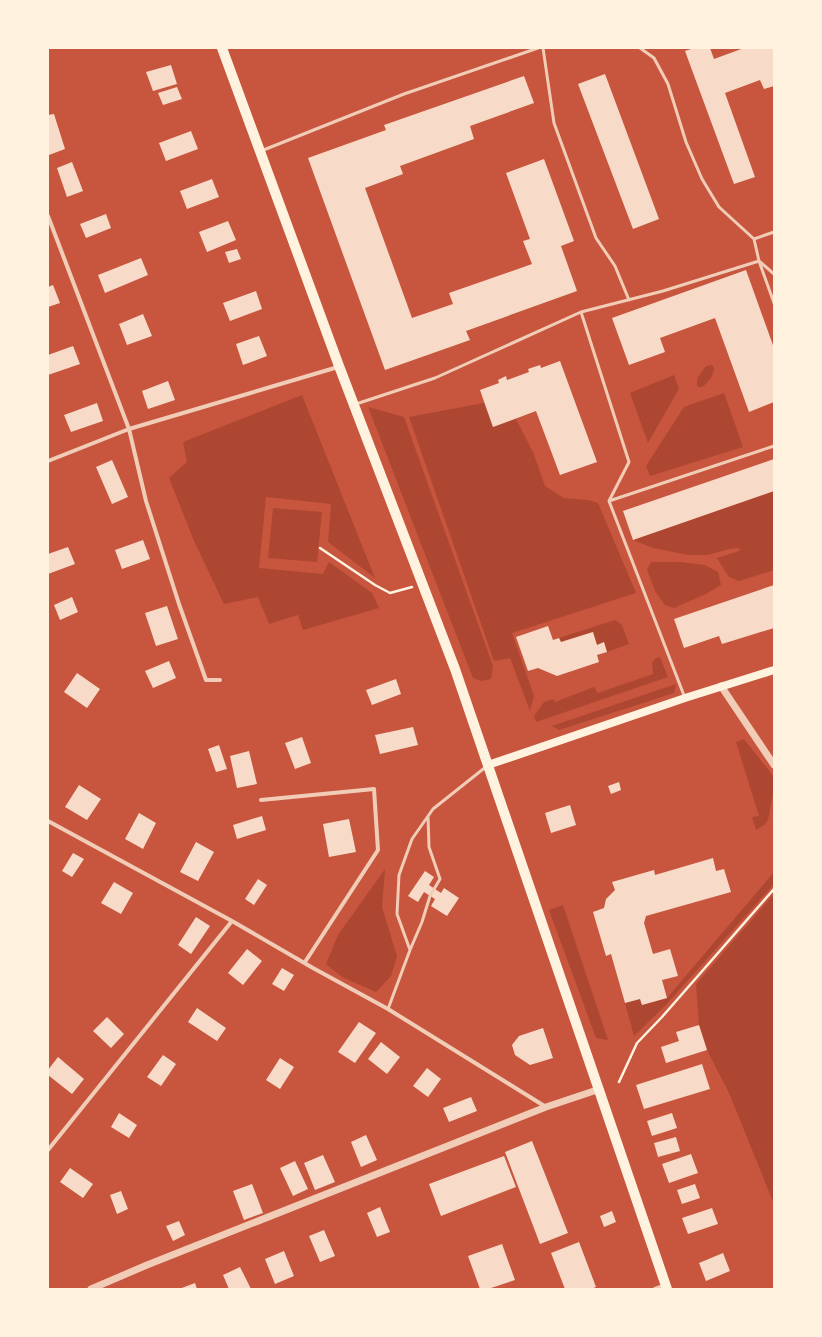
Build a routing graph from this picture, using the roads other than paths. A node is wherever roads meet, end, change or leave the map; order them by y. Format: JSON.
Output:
{"nodes":[{"id":1,"x":222,"y":48,"type":"edge"},
{"id":2,"x":538,"y":48,"type":"edge"},
{"id":3,"x":543,"y":48,"type":"edge"},
{"id":4,"x":640,"y":48,"type":"edge"},
{"id":5,"x":260,"y":152,"type":"junction"},
{"id":6,"x":48,"y":216,"type":"edge"},
{"id":7,"x":774,"y":232,"type":"edge"},
{"id":8,"x":754,"y":239,"type":"junction"},
{"id":9,"x":759,"y":261,"type":"junction"},
{"id":10,"x":774,"y":274,"type":"edge"},
{"id":11,"x":629,"y":300,"type":"junction"},
{"id":12,"x":774,"y":303,"type":"edge"},
{"id":13,"x":580,"y":312,"type":"junction"},
{"id":14,"x":339,"y":366,"type":"junction"},
{"id":15,"x":354,"y":404,"type":"junction"},
{"id":16,"x":129,"y":429,"type":"junction"},
{"id":17,"x":774,"y":446,"type":"edge"},
{"id":18,"x":48,"y":461,"type":"edge"},
{"id":19,"x":609,"y":501,"type":"junction"},
{"id":20,"x":774,"y":670,"type":"edge"},
{"id":21,"x":220,"y":680,"type":"dead end"},
{"id":22,"x":721,"y":686,"type":"junction"},
{"id":23,"x":685,"y":698,"type":"junction"},
{"id":24,"x":488,"y":765,"type":"junction"},
{"id":25,"x":774,"y":765,"type":"edge"},
{"id":26,"x":261,"y":800,"type":"dead end"},
{"id":27,"x":428,"y":816,"type":"junction"},
{"id":28,"x":48,"y":821,"type":"edge"},
{"id":29,"x":232,"y":921,"type":"junction"},
{"id":30,"x":410,"y":950,"type":"junction"},
{"id":31,"x":305,"y":962,"type":"junction"},
{"id":32,"x":388,"y":1009,"type":"junction"},
{"id":33,"x":600,"y":1089,"type":"junction"},
{"id":34,"x":546,"y":1107,"type":"junction"},
{"id":35,"x":48,"y":1150,"type":"edge"},
{"id":36,"x":667,"y":1287,"type":"edge"},
{"id":37,"x":91,"y":1289,"type":"edge"},
{"id":38,"x":655,"y":1289,"type":"edge"}],
"edges":[{"from":1,"to":5,"type":"main road"},
{"from":2,"to":5,"type":"lane"},
{"from":3,"to":11,"type":"lane"},
{"from":4,"to":8,"type":"lane"},
{"from":5,"to":14,"type":"main road"},
{"from":6,"to":16,"type":"street"},
{"from":7,"to":8,"type":"lane"},
{"from":8,"to":9,"type":"lane"},
{"from":9,"to":10,"type":"lane"},
{"from":9,"to":11,"type":"lane"},
{"from":9,"to":12,"type":"lane"},
{"from":11,"to":13,"type":"lane"},
{"from":13,"to":15,"type":"lane"},
{"from":13,"to":19,"type":"lane"},
{"from":14,"to":15,"type":"main road"},
{"from":14,"to":16,"type":"street"},
{"from":15,"to":24,"type":"main road"},
{"from":16,"to":18,"type":"street"},
{"from":16,"to":21,"type":"street"},
{"from":17,"to":19,"type":"lane"},
{"from":19,"to":23,"type":"lane"},
{"from":20,"to":22,"type":"main road"},
{"from":22,"to":23,"type":"main road"},
{"from":22,"to":25,"type":"street"},
{"from":23,"to":24,"type":"main road"},
{"from":24,"to":27,"type":"lane"},
{"from":24,"to":33,"type":"main road"},
{"from":26,"to":31,"type":"street"},
{"from":27,"to":30,"type":"lane"},
{"from":27,"to":30,"type":"lane"},
{"from":28,"to":29,"type":"street"},
{"from":29,"to":31,"type":"street"},
{"from":29,"to":35,"type":"street"},
{"from":30,"to":32,"type":"lane"},
{"from":31,"to":32,"type":"street"},
{"from":32,"to":34,"type":"street"},
{"from":33,"to":34,"type":"street"},
{"from":33,"to":36,"type":"main road"},
{"from":34,"to":37,"type":"street"},
{"from":36,"to":38,"type":"street"}]}
